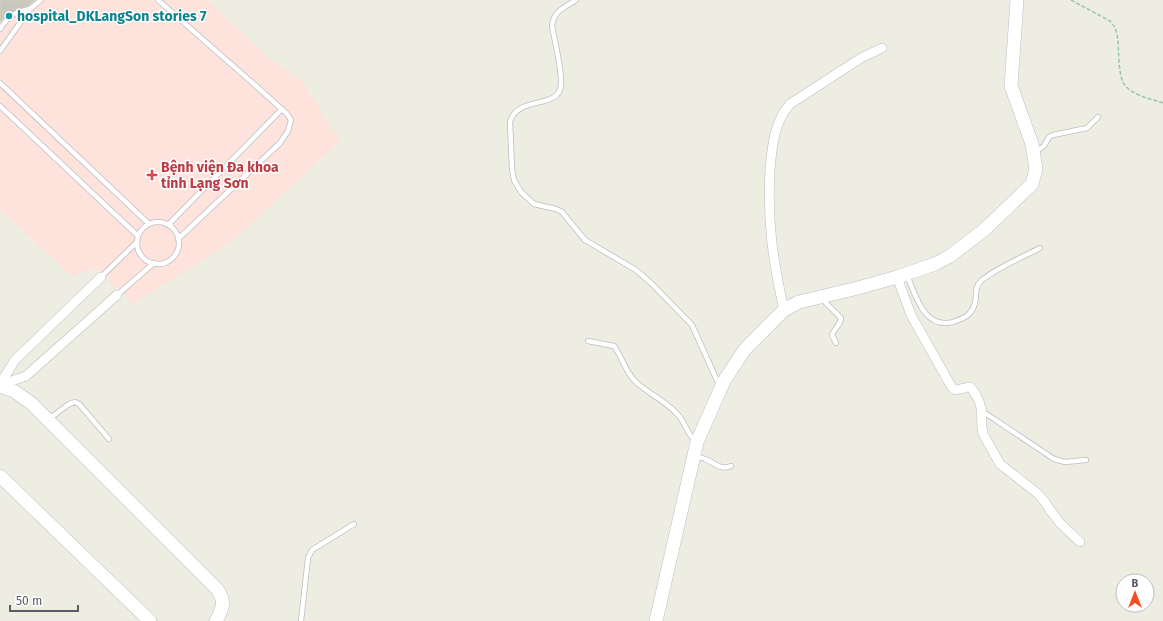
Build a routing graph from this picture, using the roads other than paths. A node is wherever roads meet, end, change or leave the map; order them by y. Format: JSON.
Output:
{"nodes":[{"id":1,"x":41,"y":0,"type":"edge"},
{"id":2,"x":158,"y":0,"type":"edge"},
{"id":3,"x":576,"y":0,"type":"edge"},
{"id":4,"x":1017,"y":0,"type":"edge"},
{"id":5,"x":30,"y":9,"type":"junction"},
{"id":6,"x":0,"y":29,"type":"edge"},
{"id":7,"x":882,"y":48,"type":"dead end"},
{"id":8,"x":0,"y":51,"type":"edge"},
{"id":9,"x":0,"y":83,"type":"edge"},
{"id":10,"x":0,"y":106,"type":"edge"},
{"id":11,"x":282,"y":109,"type":"junction"},
{"id":12,"x":1098,"y":117,"type":"dead end"},
{"id":13,"x":1034,"y":153,"type":"junction"},
{"id":14,"x":149,"y":224,"type":"junction"},
{"id":15,"x":168,"y":225,"type":"junction"},
{"id":16,"x":138,"y":236,"type":"junction"},
{"id":17,"x":178,"y":239,"type":"junction"},
{"id":18,"x":137,"y":242,"type":"junction"},
{"id":19,"x":1040,"y":248,"type":"dead end"},
{"id":20,"x":154,"y":263,"type":"junction"},
{"id":21,"x":901,"y":275,"type":"junction"},
{"id":22,"x":101,"y":277,"type":"joint"},
{"id":23,"x":118,"y":295,"type":"joint"},
{"id":24,"x":820,"y":296,"type":"junction"},
{"id":25,"x":784,"y":310,"type":"junction"},
{"id":26,"x":588,"y":341,"type":"dead end"},
{"id":27,"x":836,"y":343,"type":"dead end"},
{"id":28,"x":0,"y":385,"type":"edge"},
{"id":29,"x":720,"y":388,"type":"junction"},
{"id":30,"x":982,"y":411,"type":"junction"},
{"id":31,"x":48,"y":420,"type":"junction"},
{"id":32,"x":109,"y":439,"type":"dead end"},
{"id":33,"x":697,"y":442,"type":"junction"},
{"id":34,"x":693,"y":457,"type":"junction"},
{"id":35,"x":1086,"y":460,"type":"dead end"},
{"id":36,"x":731,"y":466,"type":"dead end"},
{"id":37,"x":0,"y":476,"type":"edge"},
{"id":38,"x":354,"y":524,"type":"dead end"},
{"id":39,"x":1080,"y":542,"type":"dead end"},
{"id":40,"x":219,"y":619,"type":"edge"},
{"id":41,"x":150,"y":621,"type":"edge"},
{"id":42,"x":300,"y":621,"type":"edge"},
{"id":43,"x":656,"y":621,"type":"edge"}],
"edges":[{"from":1,"to":5,"type":"lane"},
{"from":2,"to":11,"type":"lane"},
{"from":3,"to":29,"type":"lane"},
{"from":4,"to":13,"type":"main road"},
{"from":5,"to":6,"type":"lane"},
{"from":5,"to":8,"type":"lane"},
{"from":7,"to":25,"type":"street"},
{"from":9,"to":14,"type":"lane"},
{"from":10,"to":16,"type":"lane"},
{"from":11,"to":15,"type":"lane"},
{"from":11,"to":17,"type":"lane"},
{"from":12,"to":13,"type":"lane"},
{"from":13,"to":21,"type":"main road"},
{"from":14,"to":15,"type":"lane"},
{"from":14,"to":16,"type":"lane"},
{"from":15,"to":17,"type":"lane"},
{"from":16,"to":18,"type":"lane"},
{"from":17,"to":20,"type":"lane"},
{"from":18,"to":20,"type":"lane"},
{"from":18,"to":22,"type":"lane"},
{"from":19,"to":21,"type":"lane"},
{"from":20,"to":23,"type":"lane"},
{"from":21,"to":24,"type":"main road"},
{"from":21,"to":30,"type":"street"},
{"from":22,"to":28,"type":"street"},
{"from":23,"to":28,"type":"street"},
{"from":24,"to":25,"type":"main road"},
{"from":24,"to":27,"type":"lane"},
{"from":25,"to":29,"type":"main road"},
{"from":26,"to":33,"type":"lane"},
{"from":28,"to":31,"type":"main road"},
{"from":29,"to":33,"type":"main road"},
{"from":30,"to":35,"type":"lane"},
{"from":30,"to":39,"type":"street"},
{"from":31,"to":32,"type":"lane"},
{"from":31,"to":40,"type":"main road"},
{"from":33,"to":34,"type":"main road"},
{"from":34,"to":36,"type":"lane"},
{"from":34,"to":43,"type":"main road"},
{"from":37,"to":41,"type":"main road"},
{"from":38,"to":42,"type":"lane"}]}
